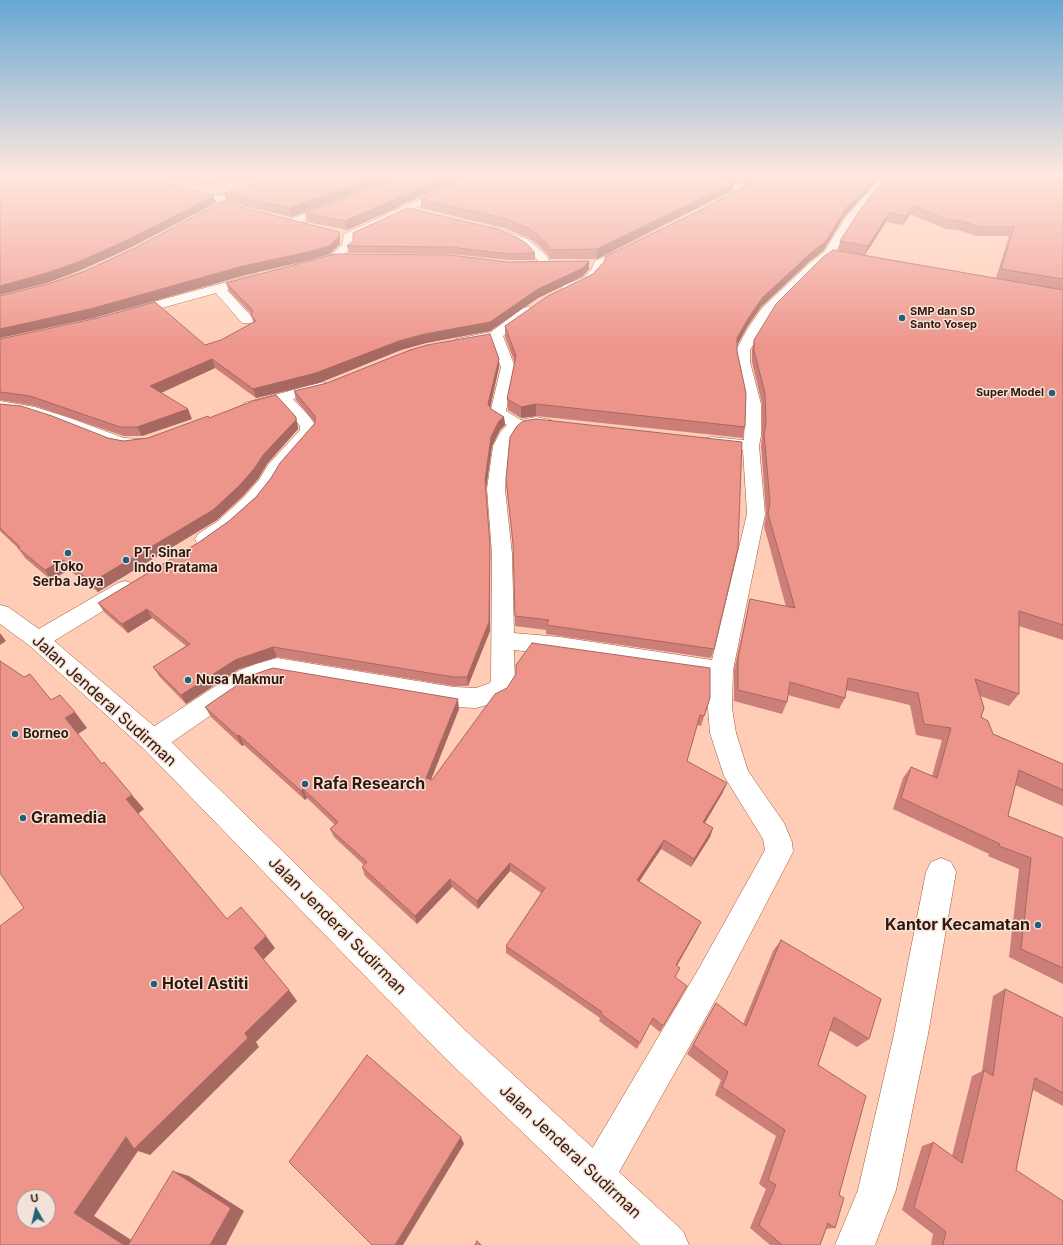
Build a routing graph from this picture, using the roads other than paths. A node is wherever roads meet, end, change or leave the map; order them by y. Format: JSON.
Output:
{"nodes":[{"id":1,"x":344,"y":234,"type":"edge"},
{"id":2,"x":507,"y":234,"type":"edge"},
{"id":3,"x":841,"y":234,"type":"edge"},
{"id":4,"x":646,"y":241,"type":"edge"},
{"id":5,"x":828,"y":254,"type":"junction"},
{"id":6,"x":335,"y":256,"type":"junction"},
{"id":7,"x":351,"y":257,"type":"edge"},
{"id":8,"x":859,"y":260,"type":"edge"},
{"id":9,"x":584,"y":263,"type":"edge"},
{"id":10,"x":599,"y":263,"type":"junction"},
{"id":11,"x":530,"y":264,"type":"edge"},
{"id":12,"x":300,"y":267,"type":"edge"},
{"id":13,"x":265,"y":276,"type":"edge"},
{"id":14,"x":218,"y":288,"type":"junction"},
{"id":15,"x":552,"y":296,"type":"edge"},
{"id":16,"x":537,"y":306,"type":"edge"},
{"id":17,"x":120,"y":316,"type":"edge"},
{"id":18,"x":247,"y":320,"type":"dead end"},
{"id":19,"x":496,"y":335,"type":"junction"},
{"id":20,"x":446,"y":344,"type":"edge"},
{"id":21,"x":338,"y":382,"type":"edge"},
{"id":22,"x":283,"y":398,"type":"junction"},
{"id":23,"x":0,"y":406,"type":"edge"},
{"id":24,"x":234,"y":411,"type":"edge"},
{"id":25,"x":560,"y":424,"type":"edge"},
{"id":26,"x":518,"y":425,"type":"junction"},
{"id":27,"x":154,"y":439,"type":"edge"},
{"id":28,"x":692,"y":440,"type":"edge"},
{"id":29,"x":751,"y":446,"type":"junction"},
{"id":30,"x":187,"y":550,"type":"edge"},
{"id":31,"x":142,"y":578,"type":"edge"},
{"id":32,"x":0,"y":613,"type":"edge"},
{"id":33,"x":38,"y":640,"type":"junction"},
{"id":34,"x":502,"y":640,"type":"junction"},
{"id":35,"x":721,"y":670,"type":"junction"},
{"id":36,"x":153,"y":741,"type":"junction"},
{"id":37,"x":941,"y":872,"type":"dead end"},
{"id":38,"x":596,"y":1177,"type":"junction"},
{"id":39,"x":670,"y":1245,"type":"edge"},
{"id":40,"x":855,"y":1245,"type":"edge"}],
"edges":[{"from":1,"to":6,"type":"street"},
{"from":2,"to":11,"type":"street"},
{"from":3,"to":5,"type":"street"},
{"from":4,"to":10,"type":"street"},
{"from":5,"to":8,"type":"street"},
{"from":5,"to":29,"type":"street"},
{"from":6,"to":7,"type":"street"},
{"from":6,"to":12,"type":"street"},
{"from":9,"to":10,"type":"street"},
{"from":10,"to":15,"type":"street"},
{"from":13,"to":14,"type":"street"},
{"from":14,"to":17,"type":"street"},
{"from":14,"to":18,"type":"street"},
{"from":16,"to":19,"type":"street"},
{"from":19,"to":20,"type":"street"},
{"from":19,"to":26,"type":"street"},
{"from":21,"to":22,"type":"street"},
{"from":22,"to":24,"type":"street"},
{"from":22,"to":30,"type":"street"},
{"from":23,"to":27,"type":"street"},
{"from":25,"to":26,"type":"street"},
{"from":26,"to":34,"type":"street"},
{"from":28,"to":29,"type":"street"},
{"from":29,"to":35,"type":"street"},
{"from":31,"to":33,"type":"street"},
{"from":32,"to":33,"type":"street","name":"Jalan Jenderal Sudirman"},
{"from":33,"to":36,"type":"street","name":"Jalan Jenderal Sudirman"},
{"from":34,"to":35,"type":"street"},
{"from":34,"to":36,"type":"street"},
{"from":35,"to":38,"type":"street"},
{"from":36,"to":38,"type":"street","name":"Jalan Jenderal Sudirman"},
{"from":37,"to":40,"type":"street"},
{"from":38,"to":39,"type":"street","name":"Jalan Jenderal Sudirman"}]}
